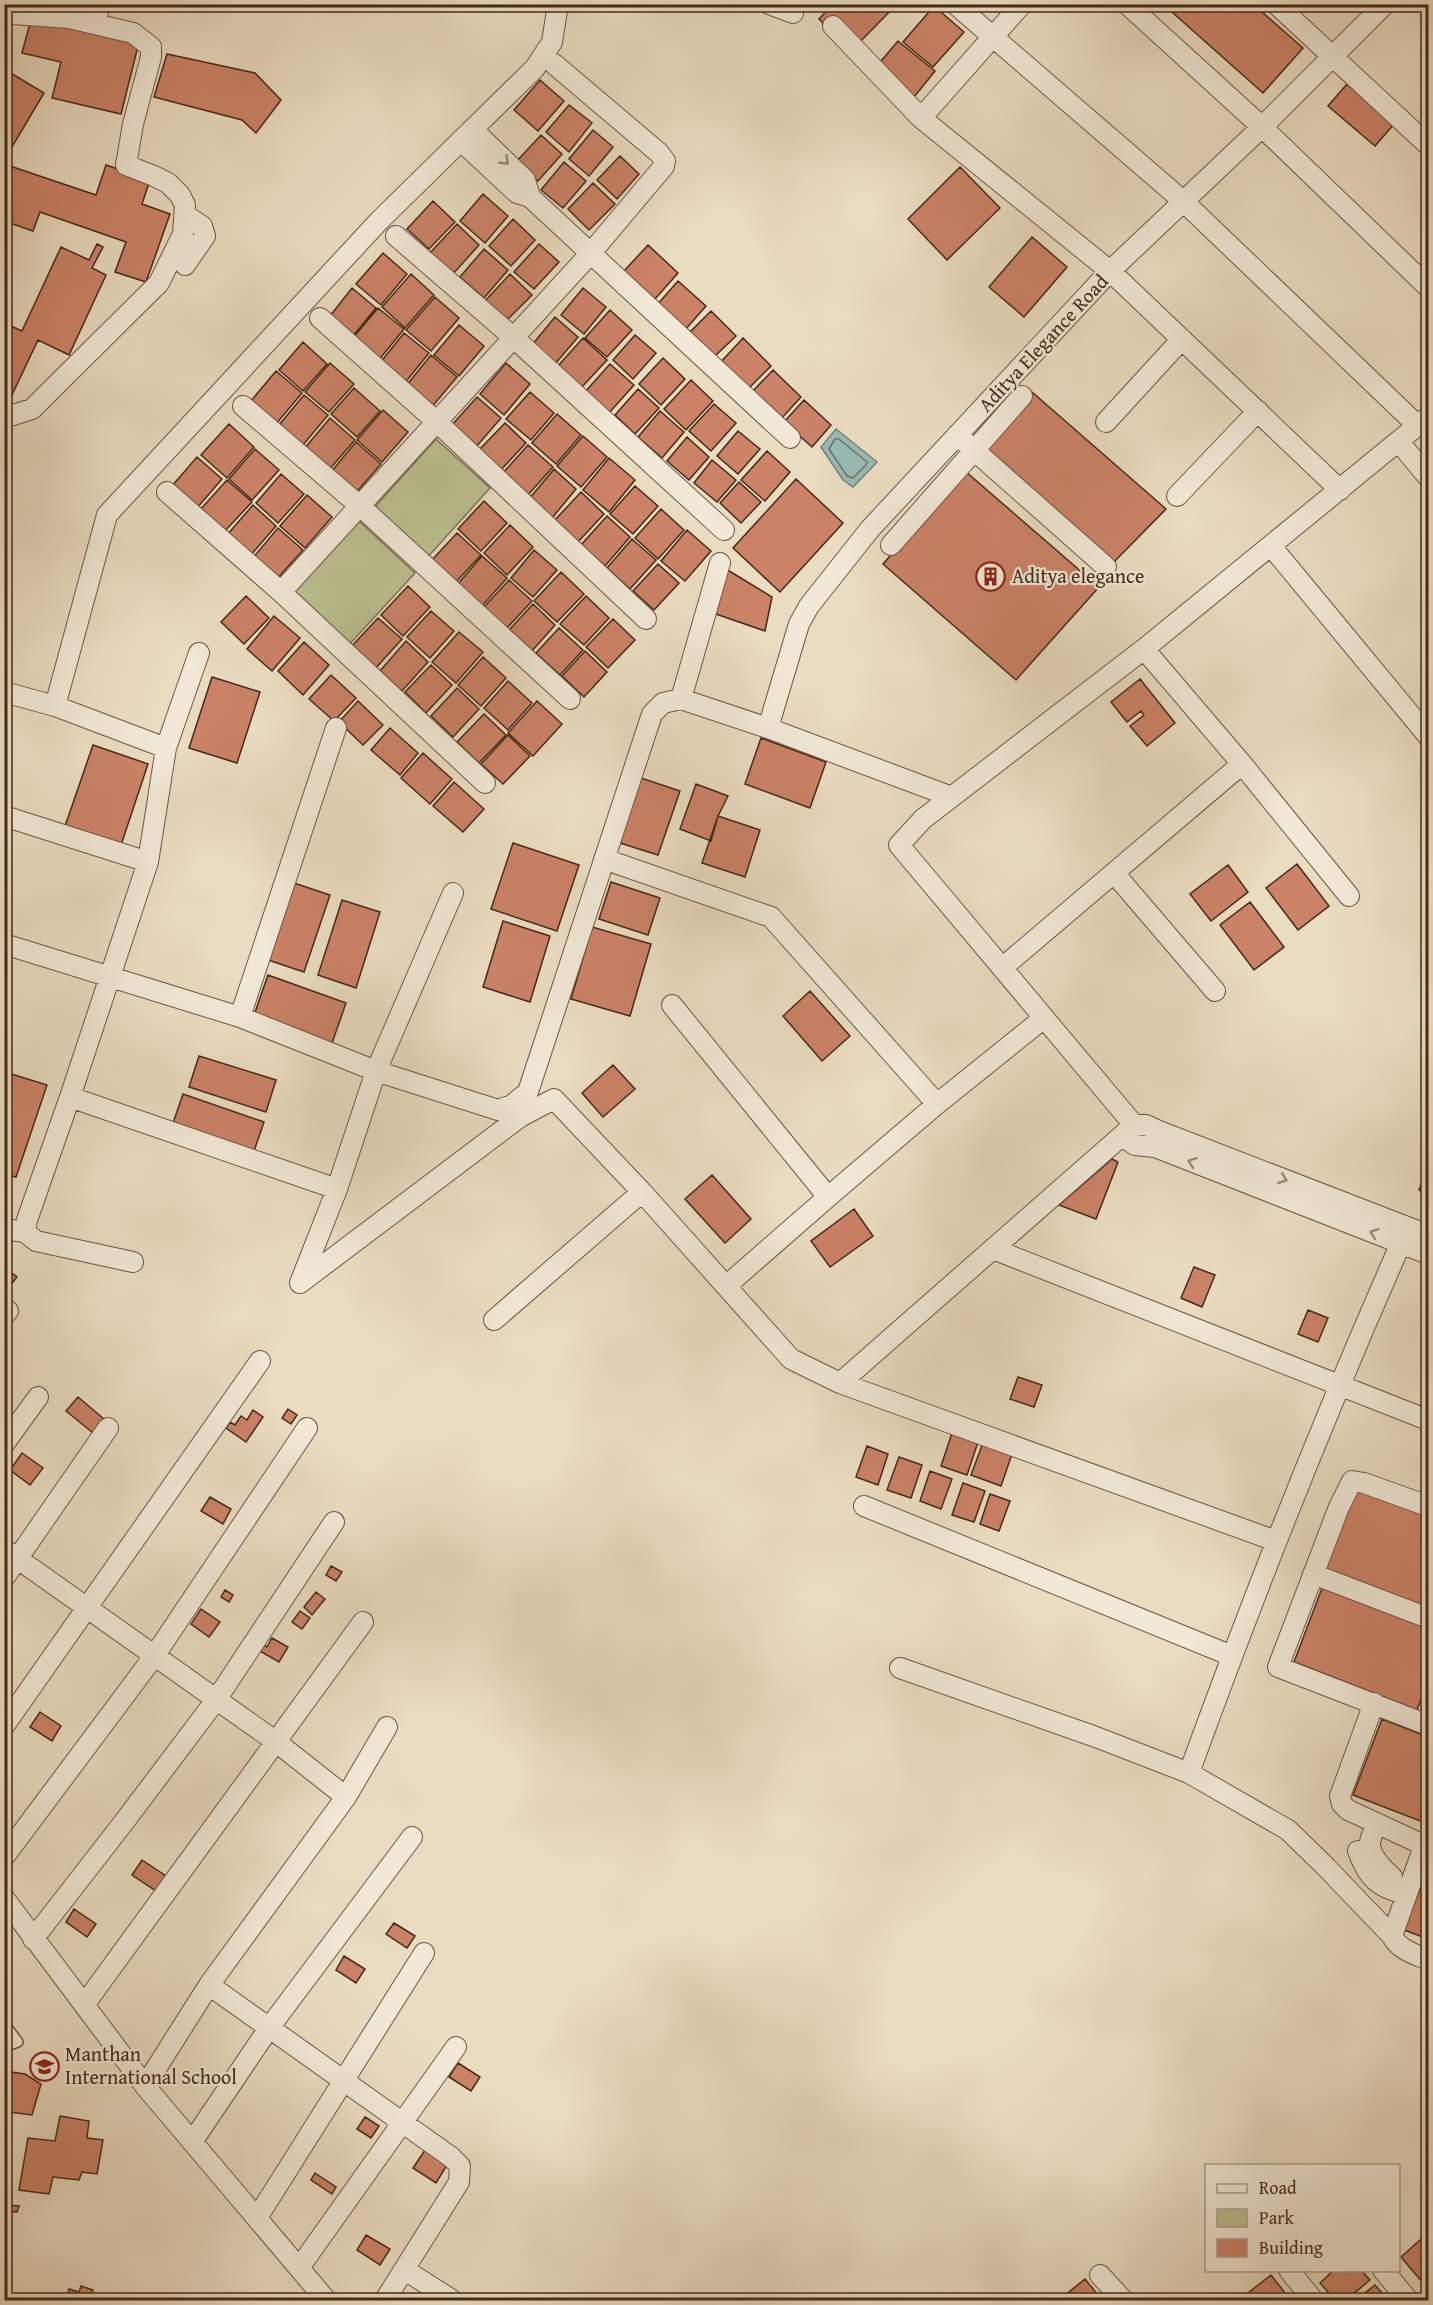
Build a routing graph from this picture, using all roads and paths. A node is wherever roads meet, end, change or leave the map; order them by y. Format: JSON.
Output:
{"nodes":[{"id":1,"x":100,"y":4,"type":"edge"},
{"id":2,"x":558,"y":4,"type":"edge"},
{"id":3,"x":769,"y":4,"type":"edge"},
{"id":4,"x":955,"y":4,"type":"edge"},
{"id":5,"x":1022,"y":4,"type":"edge"},
{"id":6,"x":1127,"y":4,"type":"edge"},
{"id":7,"x":1276,"y":4,"type":"edge"},
{"id":8,"x":1385,"y":4,"type":"edge"},
{"id":9,"x":71,"y":11,"type":"edge"},
{"id":10,"x":793,"y":13,"type":"dead end"},
{"id":11,"x":4,"y":17,"type":"edge"},
{"id":12,"x":95,"y":24,"type":"junction"},
{"id":13,"x":833,"y":26,"type":"dead end"},
{"id":14,"x":993,"y":38,"type":"junction"},
{"id":15,"x":1333,"y":56,"type":"junction"},
{"id":16,"x":554,"y":64,"type":"dead end"},
{"id":17,"x":921,"y":118,"type":"junction"},
{"id":18,"x":1262,"y":127,"type":"junction"},
{"id":19,"x":467,"y":135,"type":"junction"},
{"id":20,"x":1428,"y":145,"type":"edge"},
{"id":21,"x":1183,"y":201,"type":"junction"},
{"id":22,"x":185,"y":215,"type":"junction"},
{"id":23,"x":396,"y":236,"type":"dead end"},
{"id":24,"x":590,"y":254,"type":"junction"},
{"id":25,"x":185,"y":265,"type":"dead end"},
{"id":26,"x":1110,"y":271,"type":"junction"},
{"id":27,"x":1428,"y":288,"type":"edge"},
{"id":28,"x":320,"y":318,"type":"dead end"},
{"id":29,"x":514,"y":338,"type":"junction"},
{"id":30,"x":1182,"y":339,"type":"junction"},
{"id":31,"x":1022,"y":396,"type":"dead end"},
{"id":32,"x":243,"y":406,"type":"dead end"},
{"id":33,"x":1258,"y":411,"type":"junction"},
{"id":34,"x":4,"y":415,"type":"edge"},
{"id":35,"x":437,"y":422,"type":"junction"},
{"id":36,"x":1106,"y":422,"type":"dead end"},
{"id":37,"x":1423,"y":422,"type":"edge"},
{"id":38,"x":790,"y":438,"type":"dead end"},
{"id":39,"x":953,"y":440,"type":"junction"},
{"id":40,"x":1399,"y":442,"type":"junction"},
{"id":41,"x":970,"y":455,"type":"junction"},
{"id":42,"x":1428,"y":477,"type":"edge"},
{"id":43,"x":1340,"y":490,"type":"junction"},
{"id":44,"x":167,"y":492,"type":"dead end"},
{"id":45,"x":1177,"y":495,"type":"dead end"},
{"id":46,"x":360,"y":506,"type":"junction"},
{"id":47,"x":724,"y":530,"type":"dead end"},
{"id":48,"x":891,"y":545,"type":"dead end"},
{"id":49,"x":1271,"y":546,"type":"junction"},
{"id":50,"x":720,"y":563,"type":"dead end"},
{"id":51,"x":1106,"y":567,"type":"dead end"},
{"id":52,"x":281,"y":592,"type":"junction"},
{"id":53,"x":646,"y":619,"type":"dead end"},
{"id":54,"x":1144,"y":649,"type":"junction"},
{"id":55,"x":199,"y":653,"type":"dead end"},
{"id":56,"x":4,"y":692,"type":"edge"},
{"id":57,"x":570,"y":699,"type":"dead end"},
{"id":58,"x":681,"y":699,"type":"junction"},
{"id":59,"x":55,"y":706,"type":"junction"},
{"id":60,"x":336,"y":728,"type":"dead end"},
{"id":61,"x":768,"y":728,"type":"junction"},
{"id":62,"x":1428,"y":736,"type":"edge"},
{"id":63,"x":166,"y":748,"type":"junction"},
{"id":64,"x":1242,"y":765,"type":"junction"},
{"id":65,"x":485,"y":783,"type":"dead end"},
{"id":66,"x":952,"y":797,"type":"junction"},
{"id":67,"x":4,"y":816,"type":"edge"},
{"id":68,"x":604,"y":859,"type":"junction"},
{"id":69,"x":148,"y":862,"type":"junction"},
{"id":70,"x":1114,"y":873,"type":"junction"},
{"id":71,"x":453,"y":893,"type":"dead end"},
{"id":72,"x":1349,"y":896,"type":"dead end"},
{"id":73,"x":4,"y":944,"type":"edge"},
{"id":74,"x":1002,"y":968,"type":"junction"},
{"id":75,"x":110,"y":977,"type":"junction"},
{"id":76,"x":1215,"y":991,"type":"dead end"},
{"id":77,"x":672,"y":1005,"type":"dead end"},
{"id":78,"x":240,"y":1017,"type":"junction"},
{"id":79,"x":1044,"y":1018,"type":"junction"},
{"id":80,"x":376,"y":1071,"type":"junction"},
{"id":81,"x":70,"y":1097,"type":"junction"},
{"id":82,"x":937,"y":1104,"type":"junction"},
{"id":83,"x":1128,"y":1130,"type":"junction"},
{"id":84,"x":1157,"y":1139,"type":"junction"},
{"id":85,"x":337,"y":1189,"type":"junction"},
{"id":86,"x":642,"y":1192,"type":"junction"},
{"id":87,"x":828,"y":1197,"type":"junction"},
{"id":88,"x":4,"y":1229,"type":"edge"},
{"id":89,"x":25,"y":1232,"type":"junction"},
{"id":90,"x":1428,"y":1235,"type":"edge"},
{"id":91,"x":1401,"y":1243,"type":"junction"},
{"id":92,"x":993,"y":1249,"type":"junction"},
{"id":93,"x":1428,"y":1254,"type":"edge"},
{"id":94,"x":133,"y":1262,"type":"dead end"},
{"id":95,"x":726,"y":1286,"type":"junction"},
{"id":96,"x":494,"y":1320,"type":"dead end"},
{"id":97,"x":260,"y":1360,"type":"dead end"},
{"id":98,"x":840,"y":1383,"type":"junction"},
{"id":99,"x":1338,"y":1386,"type":"junction"},
{"id":100,"x":38,"y":1397,"type":"dead end"},
{"id":101,"x":1428,"y":1420,"type":"edge"},
{"id":102,"x":108,"y":1428,"type":"dead end"},
{"id":103,"x":307,"y":1428,"type":"dead end"},
{"id":104,"x":4,"y":1444,"type":"edge"},
{"id":105,"x":864,"y":1506,"type":"dead end"},
{"id":106,"x":1428,"y":1506,"type":"edge"},
{"id":107,"x":334,"y":1522,"type":"dead end"},
{"id":108,"x":1276,"y":1541,"type":"junction"},
{"id":109,"x":11,"y":1553,"type":"edge"},
{"id":110,"x":1313,"y":1574,"type":"junction"},
{"id":111,"x":4,"y":1578,"type":"edge"},
{"id":112,"x":87,"y":1608,"type":"junction"},
{"id":113,"x":1428,"y":1618,"type":"edge"},
{"id":114,"x":363,"y":1622,"type":"dead end"},
{"id":115,"x":155,"y":1654,"type":"junction"},
{"id":116,"x":1232,"y":1656,"type":"junction"},
{"id":117,"x":900,"y":1668,"type":"dead end"},
{"id":118,"x":216,"y":1700,"type":"junction"},
{"id":119,"x":1374,"y":1704,"type":"junction"},
{"id":120,"x":1428,"y":1724,"type":"edge"},
{"id":121,"x":4,"y":1726,"type":"edge"},
{"id":122,"x":387,"y":1727,"type":"dead end"},
{"id":123,"x":275,"y":1741,"type":"junction"},
{"id":124,"x":1188,"y":1773,"type":"junction"},
{"id":125,"x":346,"y":1797,"type":"junction"},
{"id":126,"x":1377,"y":1824,"type":"junction"},
{"id":127,"x":412,"y":1838,"type":"dead end"},
{"id":128,"x":1426,"y":1847,"type":"edge"},
{"id":129,"x":1358,"y":1851,"type":"dead end"},
{"id":130,"x":4,"y":1857,"type":"edge"},
{"id":131,"x":1392,"y":1877,"type":"dead end"},
{"id":132,"x":1406,"y":1894,"type":"junction"},
{"id":133,"x":4,"y":1898,"type":"edge"},
{"id":134,"x":1392,"y":1936,"type":"junction"},
{"id":135,"x":33,"y":1939,"type":"junction"},
{"id":136,"x":424,"y":1953,"type":"dead end"},
{"id":137,"x":1428,"y":1960,"type":"edge"},
{"id":138,"x":209,"y":1985,"type":"junction"},
{"id":139,"x":84,"y":2005,"type":"junction"},
{"id":140,"x":4,"y":2023,"type":"edge"},
{"id":141,"x":268,"y":2028,"type":"junction"},
{"id":142,"x":4,"y":2047,"type":"edge"},
{"id":143,"x":456,"y":2047,"type":"dead end"},
{"id":144,"x":343,"y":2080,"type":"junction"},
{"id":145,"x":145,"y":2086,"type":"junction"},
{"id":146,"x":403,"y":2123,"type":"junction"},
{"id":147,"x":192,"y":2142,"type":"junction"},
{"id":148,"x":257,"y":2218,"type":"junction"},
{"id":149,"x":299,"y":2268,"type":"junction"},
{"id":150,"x":405,"y":2270,"type":"junction"},
{"id":151,"x":1290,"y":2272,"type":"edge"},
{"id":152,"x":1384,"y":2272,"type":"edge"},
{"id":153,"x":1100,"y":2275,"type":"dead end"},
{"id":154,"x":326,"y":2301,"type":"edge"},
{"id":155,"x":386,"y":2301,"type":"edge"},
{"id":156,"x":452,"y":2301,"type":"edge"},
{"id":157,"x":1123,"y":2301,"type":"edge"},
{"id":158,"x":1313,"y":2301,"type":"edge"},
{"id":159,"x":1408,"y":2301,"type":"edge"}],
"edges":[{"from":1,"to":12,"type":"street"},
{"from":2,"to":19,"type":"street"},
{"from":3,"to":10,"type":"street"},
{"from":4,"to":14,"type":"street"},
{"from":5,"to":14,"type":"street"},
{"from":6,"to":18,"type":"street"},
{"from":7,"to":15,"type":"street"},
{"from":8,"to":15,"type":"street","name":"Aditya Elegance Road"},
{"from":9,"to":11,"type":"street"},
{"from":9,"to":12,"type":"street"},
{"from":12,"to":22,"type":"street"},
{"from":13,"to":17,"type":"street"},
{"from":14,"to":17,"type":"street"},
{"from":14,"to":21,"type":"street"},
{"from":15,"to":18,"type":"street","name":"Aditya Elegance Road"},
{"from":15,"to":20,"type":"street"},
{"from":16,"to":24,"type":"street"},
{"from":17,"to":26,"type":"street"},
{"from":18,"to":21,"type":"street","name":"Aditya Elegance Road"},
{"from":18,"to":27,"type":"street"},
{"from":19,"to":24,"type":"street"},
{"from":19,"to":59,"type":"street"},
{"from":21,"to":26,"type":"street","name":"Aditya Elegance Road"},
{"from":21,"to":37,"type":"street"},
{"from":22,"to":25,"type":"street"},
{"from":22,"to":34,"type":"street"},
{"from":23,"to":29,"type":"street"},
{"from":24,"to":29,"type":"street"},
{"from":24,"to":38,"type":"street"},
{"from":26,"to":30,"type":"street"},
{"from":26,"to":39,"type":"street","name":"Aditya Elegance Road"},
{"from":28,"to":35,"type":"street"},
{"from":29,"to":35,"type":"street"},
{"from":29,"to":47,"type":"street"},
{"from":30,"to":33,"type":"street"},
{"from":30,"to":36,"type":"street"},
{"from":31,"to":41,"type":"street"},
{"from":32,"to":46,"type":"street"},
{"from":33,"to":43,"type":"street"},
{"from":33,"to":45,"type":"street"},
{"from":35,"to":46,"type":"street"},
{"from":35,"to":53,"type":"street"},
{"from":37,"to":40,"type":"street"},
{"from":39,"to":41,"type":"street"},
{"from":39,"to":61,"type":"street","name":"Aditya Elegance Road"},
{"from":40,"to":42,"type":"street"},
{"from":40,"to":43,"type":"street"},
{"from":41,"to":48,"type":"street"},
{"from":41,"to":51,"type":"street"},
{"from":43,"to":49,"type":"street"},
{"from":44,"to":52,"type":"street"},
{"from":46,"to":52,"type":"street"},
{"from":46,"to":57,"type":"street"},
{"from":49,"to":54,"type":"street"},
{"from":49,"to":62,"type":"street"},
{"from":50,"to":58,"type":"street"},
{"from":52,"to":65,"type":"street"},
{"from":54,"to":64,"type":"street"},
{"from":54,"to":66,"type":"street"},
{"from":55,"to":63,"type":"street"},
{"from":56,"to":59,"type":"street"},
{"from":58,"to":61,"type":"street"},
{"from":58,"to":68,"type":"street"},
{"from":59,"to":63,"type":"street"},
{"from":60,"to":78,"type":"street"},
{"from":61,"to":66,"type":"street"},
{"from":63,"to":69,"type":"street"},
{"from":64,"to":70,"type":"street"},
{"from":64,"to":72,"type":"street"},
{"from":66,"to":74,"type":"street"},
{"from":67,"to":69,"type":"street"},
{"from":68,"to":80,"type":"street"},
{"from":68,"to":82,"type":"street"},
{"from":69,"to":75,"type":"street"},
{"from":70,"to":74,"type":"street"},
{"from":70,"to":76,"type":"street"},
{"from":71,"to":80,"type":"street"},
{"from":73,"to":75,"type":"street"},
{"from":74,"to":79,"type":"street"},
{"from":75,"to":78,"type":"street"},
{"from":75,"to":81,"type":"street"},
{"from":77,"to":87,"type":"street"},
{"from":78,"to":80,"type":"street"},
{"from":79,"to":82,"type":"street"},
{"from":79,"to":83,"type":"street"},
{"from":80,"to":85,"type":"street"},
{"from":81,"to":85,"type":"street"},
{"from":81,"to":89,"type":"street"},
{"from":82,"to":87,"type":"street"},
{"from":83,"to":84,"type":"street"},
{"from":83,"to":92,"type":"street"},
{"from":84,"to":90,"type":"street","one_way":true},
{"from":91,"to":84,"type":"street","one_way":true},
{"from":85,"to":86,"type":"street"},
{"from":86,"to":95,"type":"street"},
{"from":86,"to":96,"type":"street"},
{"from":87,"to":95,"type":"street"},
{"from":88,"to":89,"type":"street"},
{"from":89,"to":94,"type":"street"},
{"from":91,"to":93,"type":"street"},
{"from":91,"to":99,"type":"street"},
{"from":92,"to":98,"type":"street"},
{"from":92,"to":99,"type":"street"},
{"from":95,"to":98,"type":"street"},
{"from":97,"to":112,"type":"street"},
{"from":98,"to":108,"type":"street"},
{"from":99,"to":101,"type":"street"},
{"from":99,"to":108,"type":"street"},
{"from":100,"to":104,"type":"street"},
{"from":102,"to":109,"type":"street"},
{"from":103,"to":115,"type":"street"},
{"from":105,"to":116,"type":"street"},
{"from":106,"to":110,"type":"street"},
{"from":107,"to":118,"type":"street"},
{"from":108,"to":116,"type":"street"},
{"from":109,"to":111,"type":"street"},
{"from":109,"to":112,"type":"street"},
{"from":110,"to":113,"type":"street"},
{"from":110,"to":119,"type":"street"},
{"from":112,"to":115,"type":"street"},
{"from":112,"to":121,"type":"street"},
{"from":114,"to":123,"type":"street"},
{"from":115,"to":118,"type":"street"},
{"from":115,"to":130,"type":"street"},
{"from":116,"to":124,"type":"street"},
{"from":117,"to":124,"type":"street"},
{"from":118,"to":123,"type":"street"},
{"from":118,"to":135,"type":"street"},
{"from":119,"to":120,"type":"street"},
{"from":119,"to":126,"type":"street"},
{"from":122,"to":125,"type":"street"},
{"from":123,"to":125,"type":"street"},
{"from":123,"to":139,"type":"street"},
{"from":124,"to":134,"type":"street"},
{"from":125,"to":138,"type":"street"},
{"from":126,"to":128,"type":"street"},
{"from":126,"to":131,"type":"street"},
{"from":127,"to":141,"type":"street"},
{"from":128,"to":132,"type":"street"},
{"from":129,"to":132,"type":"street"},
{"from":132,"to":134,"type":"street"},
{"from":133,"to":135,"type":"street"},
{"from":134,"to":137,"type":"street"},
{"from":135,"to":139,"type":"street"},
{"from":136,"to":144,"type":"street"},
{"from":138,"to":141,"type":"street"},
{"from":138,"to":145,"type":"street"},
{"from":139,"to":145,"type":"street"},
{"from":140,"to":142,"type":"lane"},
{"from":141,"to":144,"type":"street"},
{"from":141,"to":147,"type":"street"},
{"from":143,"to":146,"type":"street"},
{"from":144,"to":146,"type":"street"},
{"from":144,"to":148,"type":"street"},
{"from":145,"to":147,"type":"street"},
{"from":146,"to":149,"type":"street"},
{"from":146,"to":150,"type":"street"},
{"from":147,"to":148,"type":"street"},
{"from":148,"to":149,"type":"street"},
{"from":149,"to":154,"type":"street"},
{"from":150,"to":155,"type":"street"},
{"from":150,"to":156,"type":"street"},
{"from":151,"to":158,"type":"street"},
{"from":152,"to":159,"type":"street"},
{"from":153,"to":157,"type":"street"}]}
